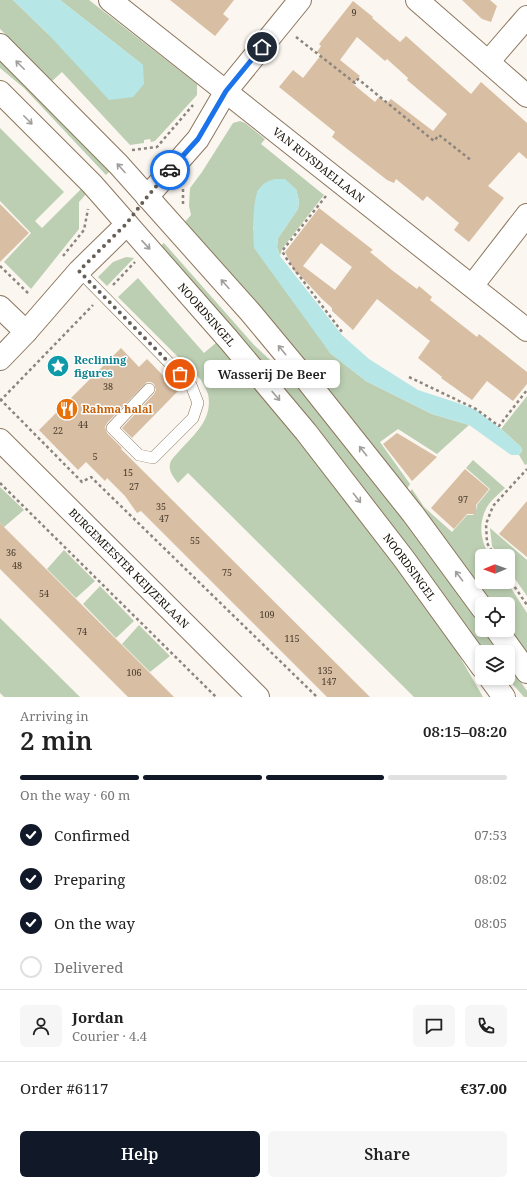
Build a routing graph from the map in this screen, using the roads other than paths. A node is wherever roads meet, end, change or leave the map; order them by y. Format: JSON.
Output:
{"nodes":[{"id":1,"x":110,"y":0,"type":"edge"},
{"id":2,"x":300,"y":0,"type":"edge"},
{"id":3,"x":417,"y":0,"type":"edge"},
{"id":4,"x":527,"y":17,"type":"edge"},
{"id":5,"x":0,"y":45,"type":"edge"},
{"id":6,"x":488,"y":62,"type":"junction"},
{"id":7,"x":226,"y":91,"type":"junction"},
{"id":8,"x":0,"y":92,"type":"edge"},
{"id":9,"x":527,"y":96,"type":"edge"},
{"id":10,"x":147,"y":197,"type":"junction"},
{"id":11,"x":527,"y":215,"type":"edge"},
{"id":12,"x":126,"y":224,"type":"junction"},
{"id":13,"x":79,"y":271,"type":"junction"},
{"id":14,"x":472,"y":286,"type":"junction"},
{"id":15,"x":0,"y":307,"type":"edge"},
{"id":16,"x":527,"y":330,"type":"edge"},
{"id":17,"x":26,"y":332,"type":"junction"},
{"id":18,"x":0,"y":359,"type":"edge"},
{"id":19,"x":149,"y":389,"type":"dead end"},
{"id":20,"x":0,"y":440,"type":"edge"},
{"id":21,"x":475,"y":598,"type":"edge"},
{"id":22,"x":503,"y":637,"type":"edge"},
{"id":23,"x":475,"y":656,"type":"edge"},
{"id":24,"x":527,"y":672,"type":"edge"},
{"id":25,"x":495,"y":685,"type":"edge"},
{"id":26,"x":258,"y":697,"type":"edge"},
{"id":27,"x":504,"y":697,"type":"edge"}],
"edges":[{"from":1,"to":7,"type":"street","name":"VAN RUYSDAELLAAN"},
{"from":2,"to":7,"type":"street"},
{"from":3,"to":6,"type":"street"},
{"from":4,"to":6,"type":"street"},
{"from":10,"to":5,"type":"street","one_way":true},
{"from":6,"to":9,"type":"street"},
{"from":7,"to":10,"type":"street"},
{"from":7,"to":14,"type":"street","name":"VAN RUYSDAELLAAN"},
{"from":8,"to":12,"type":"street","name":"NOORDSINGEL","one_way":true},
{"from":10,"to":12,"type":"street"},
{"from":21,"to":10,"type":"street","one_way":true},
{"from":11,"to":14,"type":"street"},
{"from":12,"to":13,"type":"street"},
{"from":12,"to":23,"type":"street","name":"NOORDSINGEL","one_way":true},
{"from":13,"to":17,"type":"street"},
{"from":13,"to":19,"type":"lane"},
{"from":14,"to":16,"type":"street","name":"VAN RUYSDAELLAAN"},
{"from":15,"to":17,"type":"street"},
{"from":17,"to":18,"type":"street"},
{"from":20,"to":26,"type":"street","name":"BURGEMEESTER KEIJZERLAAN"},
{"from":22,"to":24,"type":"street"},
{"from":25,"to":27,"type":"street"}]}
